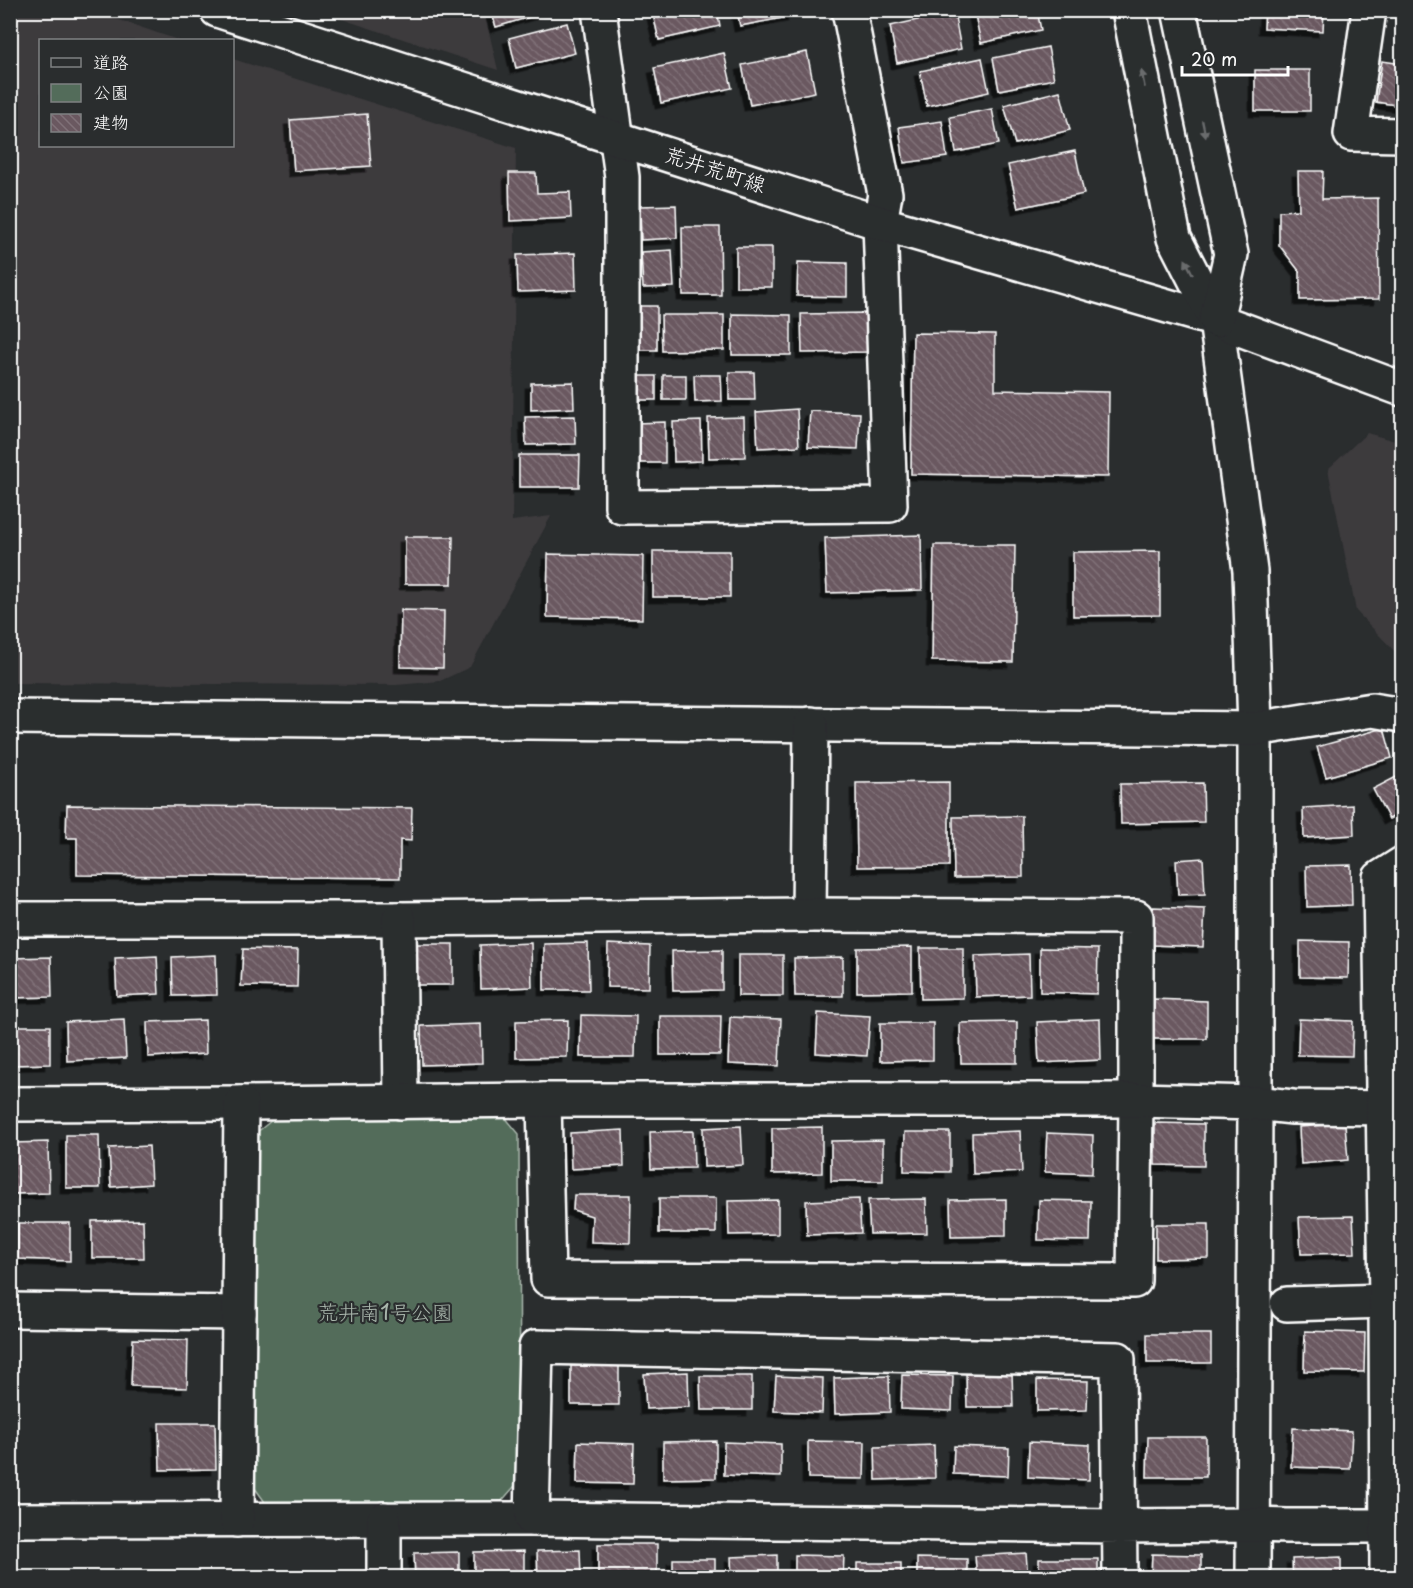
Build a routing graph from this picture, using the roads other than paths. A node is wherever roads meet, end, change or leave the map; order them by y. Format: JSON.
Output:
{"nodes":[{"id":1,"x":217,"y":10,"type":"edge"},
{"id":2,"x":599,"y":10,"type":"edge"},
{"id":3,"x":849,"y":10,"type":"edge"},
{"id":4,"x":1129,"y":10,"type":"edge"},
{"id":5,"x":1179,"y":10,"type":"edge"},
{"id":6,"x":1369,"y":10,"type":"edge"},
{"id":7,"x":1402,"y":135,"type":"edge"},
{"id":8,"x":616,"y":139,"type":"junction"},
{"id":9,"x":880,"y":223,"type":"junction"},
{"id":10,"x":1216,"y":320,"type":"junction"},
{"id":11,"x":1402,"y":389,"type":"edge"},
{"id":12,"x":1402,"y":714,"type":"edge"},
{"id":13,"x":10,"y":717,"type":"edge"},
{"id":14,"x":811,"y":724,"type":"junction"},
{"id":15,"x":1255,"y":729,"type":"junction"},
{"id":16,"x":1402,"y":864,"type":"edge"},
{"id":17,"x":809,"y":915,"type":"junction"},
{"id":18,"x":10,"y":919,"type":"edge"},
{"id":19,"x":399,"y":919,"type":"junction"},
{"id":20,"x":544,"y":1100,"type":"junction"},
{"id":21,"x":1137,"y":1100,"type":"junction"},
{"id":22,"x":401,"y":1102,"type":"junction"},
{"id":23,"x":241,"y":1103,"type":"junction"},
{"id":24,"x":1255,"y":1103,"type":"junction"},
{"id":25,"x":10,"y":1104,"type":"edge"},
{"id":26,"x":1393,"y":1108,"type":"edge"},
{"id":27,"x":1386,"y":1301,"type":"junction"},
{"id":28,"x":1287,"y":1304,"type":"dead end"},
{"id":29,"x":10,"y":1310,"type":"edge"},
{"id":30,"x":239,"y":1313,"type":"junction"},
{"id":31,"x":384,"y":1519,"type":"junction"},
{"id":32,"x":532,"y":1519,"type":"junction"},
{"id":33,"x":10,"y":1520,"type":"edge"},
{"id":34,"x":237,"y":1520,"type":"junction"},
{"id":35,"x":1252,"y":1525,"type":"junction"},
{"id":36,"x":1120,"y":1526,"type":"junction"},
{"id":37,"x":1394,"y":1526,"type":"edge"},
{"id":38,"x":384,"y":1578,"type":"edge"},
{"id":39,"x":1120,"y":1578,"type":"edge"},
{"id":40,"x":1253,"y":1578,"type":"edge"},
{"id":41,"x":1387,"y":1578,"type":"edge"}],
"edges":[{"from":1,"to":8,"type":"street","name":"荒井荒町線"},
{"from":2,"to":8,"type":"street"},
{"from":3,"to":9,"type":"street"},
{"from":10,"to":4,"type":"street","one_way":true},
{"from":5,"to":10,"type":"street","one_way":true},
{"from":6,"to":7,"type":"street"},
{"from":8,"to":9,"type":"street","name":"荒井荒町線"},
{"from":8,"to":9,"type":"street"},
{"from":9,"to":10,"type":"street","name":"荒井荒町線"},
{"from":10,"to":11,"type":"street","name":"荒井荒町線"},
{"from":10,"to":15,"type":"street"},
{"from":12,"to":15,"type":"street"},
{"from":13,"to":14,"type":"street"},
{"from":14,"to":15,"type":"street"},
{"from":14,"to":17,"type":"street"},
{"from":15,"to":24,"type":"street"},
{"from":16,"to":26,"type":"street"},
{"from":17,"to":19,"type":"street"},
{"from":17,"to":21,"type":"street"},
{"from":18,"to":19,"type":"street"},
{"from":19,"to":22,"type":"street"},
{"from":20,"to":21,"type":"street"},
{"from":20,"to":21,"type":"street"},
{"from":20,"to":22,"type":"street"},
{"from":21,"to":24,"type":"street"},
{"from":22,"to":23,"type":"street"},
{"from":23,"to":25,"type":"street"},
{"from":23,"to":30,"type":"street"},
{"from":24,"to":26,"type":"street"},
{"from":24,"to":35,"type":"street"},
{"from":26,"to":27,"type":"street"},
{"from":27,"to":28,"type":"street"},
{"from":27,"to":37,"type":"street"},
{"from":29,"to":30,"type":"street"},
{"from":30,"to":34,"type":"street"},
{"from":31,"to":32,"type":"street"},
{"from":31,"to":34,"type":"street"},
{"from":31,"to":38,"type":"street"},
{"from":32,"to":36,"type":"street"},
{"from":32,"to":36,"type":"street"},
{"from":33,"to":34,"type":"street"},
{"from":35,"to":36,"type":"street"},
{"from":35,"to":37,"type":"street"},
{"from":35,"to":40,"type":"street"},
{"from":36,"to":39,"type":"street"},
{"from":37,"to":41,"type":"street"}]}
